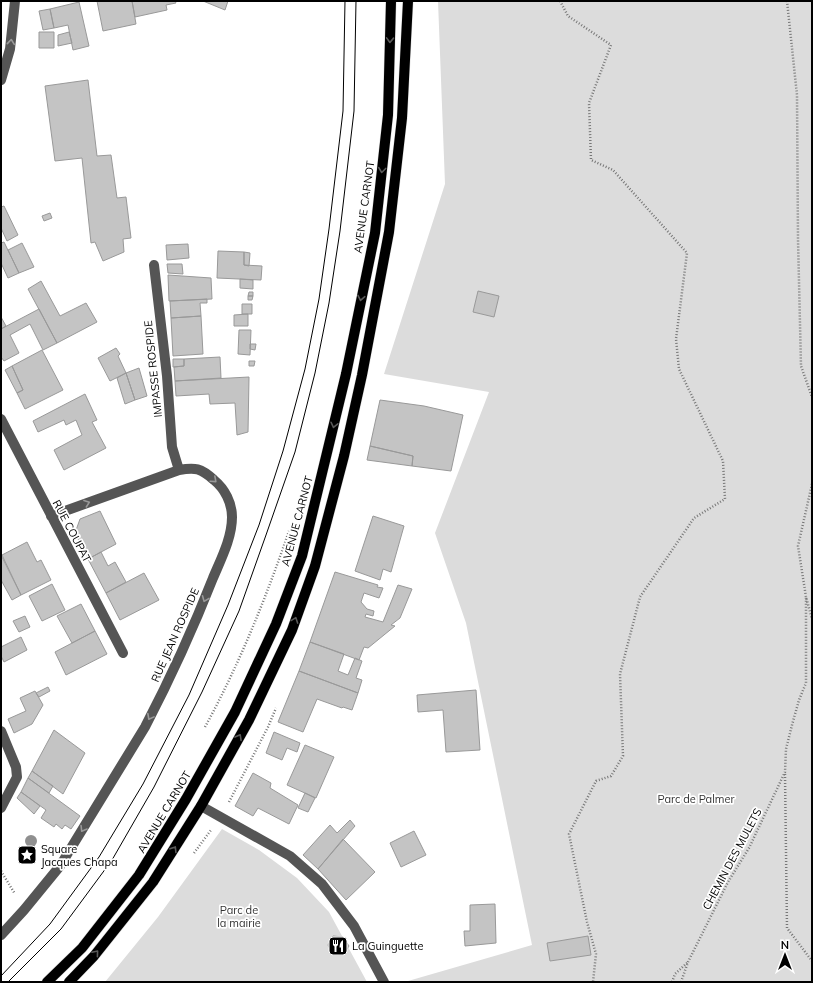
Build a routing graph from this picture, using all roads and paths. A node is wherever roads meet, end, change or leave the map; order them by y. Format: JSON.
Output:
{"nodes":[{"id":1,"x":15,"y":1,"type":"edge"},
{"id":2,"x":391,"y":1,"type":"edge"},
{"id":3,"x":408,"y":1,"type":"edge"},
{"id":4,"x":560,"y":1,"type":"edge"},
{"id":5,"x":786,"y":1,"type":"edge"},
{"id":6,"x":1,"y":80,"type":"edge"},
{"id":7,"x":154,"y":265,"type":"dead end"},
{"id":8,"x":812,"y":397,"type":"edge"},
{"id":9,"x":1,"y":419,"type":"edge"},
{"id":10,"x":179,"y":470,"type":"junction"},
{"id":11,"x":812,"y":484,"type":"edge"},
{"id":12,"x":51,"y":516,"type":"junction"},
{"id":13,"x":289,"y":531,"type":"dead end"},
{"id":14,"x":806,"y":597,"type":"junction"},
{"id":15,"x":812,"y":619,"type":"edge"},
{"id":16,"x":123,"y":653,"type":"dead end"},
{"id":17,"x":204,"y":729,"type":"dead end"},
{"id":18,"x":1,"y":731,"type":"edge"},
{"id":19,"x":785,"y":772,"type":"junction"},
{"id":20,"x":201,"y":806,"type":"junction"},
{"id":21,"x":1,"y":808,"type":"edge"},
{"id":22,"x":1,"y":871,"type":"edge"},
{"id":23,"x":24,"y":910,"type":"junction"},
{"id":24,"x":1,"y":935,"type":"edge"},
{"id":25,"x":812,"y":961,"type":"edge"},
{"id":26,"x":688,"y":962,"type":"junction"},
{"id":27,"x":48,"y":982,"type":"edge"},
{"id":28,"x":70,"y":982,"type":"edge"},
{"id":29,"x":384,"y":982,"type":"edge"},
{"id":30,"x":593,"y":982,"type":"edge"},
{"id":31,"x":672,"y":982,"type":"edge"},
{"id":32,"x":681,"y":982,"type":"edge"}],
"edges":[{"from":6,"to":1,"type":"street","one_way":true},
{"from":2,"to":27,"type":"main road","name":"AVENUE CARNOT","one_way":true},
{"from":20,"to":3,"type":"main road","one_way":true},
{"from":4,"to":30,"type":"path"},
{"from":5,"to":8,"type":"path"},
{"from":7,"to":10,"type":"street","name":"IMPASSE ROSPIDE"},
{"from":9,"to":12,"type":"street","name":"RUE COUPAT"},
{"from":12,"to":10,"type":"street","name":"RUE JEAN ROSPIDE","one_way":true},
{"from":10,"to":23,"type":"street","name":"RUE JEAN ROSPIDE","one_way":true},
{"from":11,"to":14,"type":"path"},
{"from":12,"to":16,"type":"street","name":"RUE COUPAT"},
{"from":13,"to":17,"type":"path"},
{"from":14,"to":15,"type":"path"},
{"from":14,"to":19,"type":"path","name":"CHEMIN DES MULETS"},
{"from":18,"to":21,"type":"street"},
{"from":19,"to":25,"type":"path"},
{"from":19,"to":26,"type":"path","name":"CHEMIN DES MULETS"},
{"from":28,"to":20,"type":"main road","one_way":true},
{"from":20,"to":29,"type":"street"},
{"from":22,"to":23,"type":"path"},
{"from":23,"to":24,"type":"street","name":"RUE JEAN ROSPIDE"},
{"from":26,"to":31,"type":"path","name":"CHEMIN DES MULETS"},
{"from":26,"to":32,"type":"path","name":"CHEMIN DES MULETS"}]}
